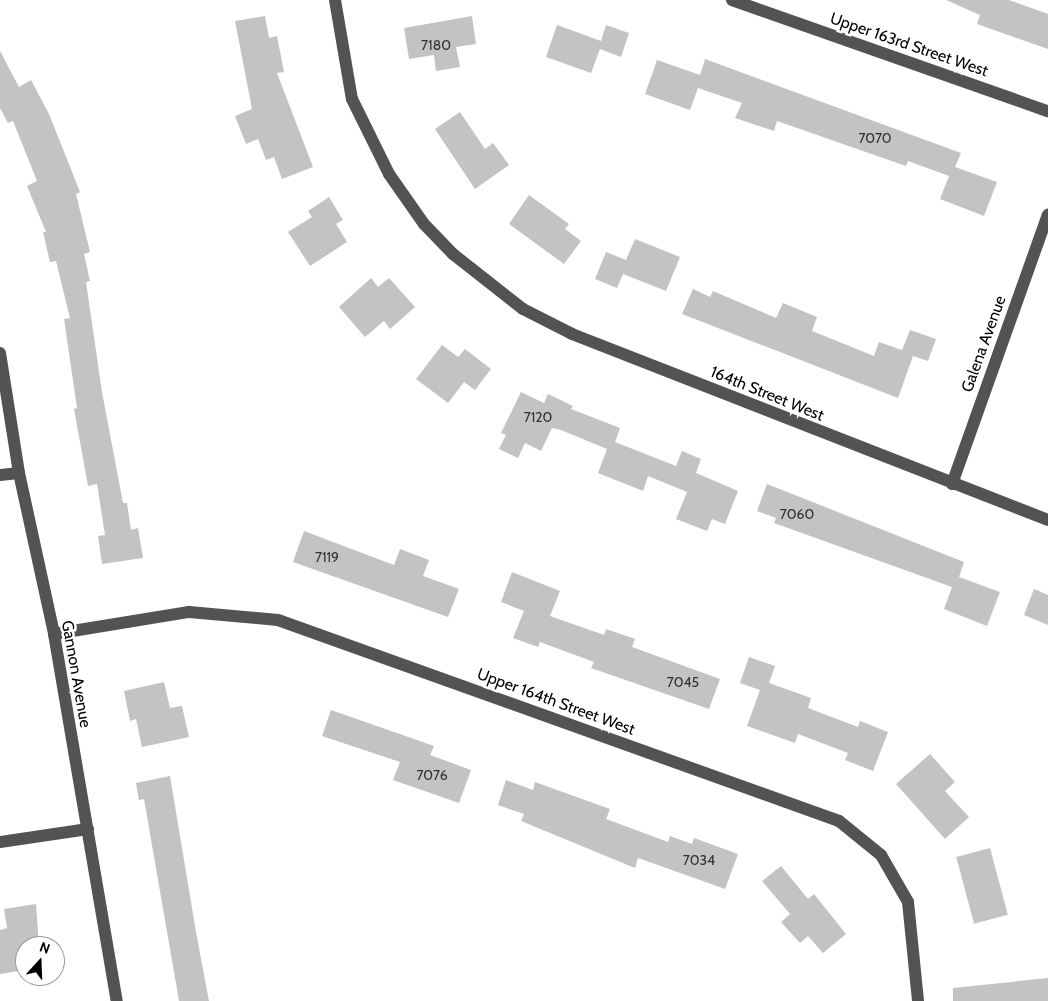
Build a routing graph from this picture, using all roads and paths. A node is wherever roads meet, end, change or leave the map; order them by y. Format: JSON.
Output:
{"nodes":[{"id":1,"x":335,"y":0,"type":"edge"},
{"id":2,"x":732,"y":0,"type":"edge"},
{"id":3,"x":1048,"y":111,"type":"edge"},
{"id":4,"x":1048,"y":215,"type":"edge"},
{"id":5,"x":0,"y":353,"type":"edge"},
{"id":6,"x":19,"y":473,"type":"junction"},
{"id":7,"x":0,"y":475,"type":"edge"},
{"id":8,"x":952,"y":484,"type":"junction"},
{"id":9,"x":1048,"y":520,"type":"edge"},
{"id":10,"x":54,"y":634,"type":"junction"},
{"id":11,"x":88,"y":829,"type":"junction"},
{"id":12,"x":0,"y":842,"type":"edge"},
{"id":13,"x":118,"y":1001,"type":"edge"},
{"id":14,"x":918,"y":1001,"type":"edge"}],
"edges":[{"from":1,"to":8,"type":"street","name":"164th Street West"},
{"from":2,"to":3,"type":"street","name":"Upper 163rd Street West"},
{"from":4,"to":8,"type":"street","name":"Galena Avenue"},
{"from":5,"to":6,"type":"street","name":"Gannon Avenue"},
{"from":6,"to":7,"type":"street"},
{"from":6,"to":10,"type":"street","name":"Gannon Avenue"},
{"from":8,"to":9,"type":"street","name":"164th Street West"},
{"from":10,"to":11,"type":"street","name":"Gannon Avenue"},
{"from":10,"to":14,"type":"street","name":"Upper 164th Street West"},
{"from":11,"to":12,"type":"street"},
{"from":11,"to":13,"type":"street","name":"Gannon Avenue"}]}
